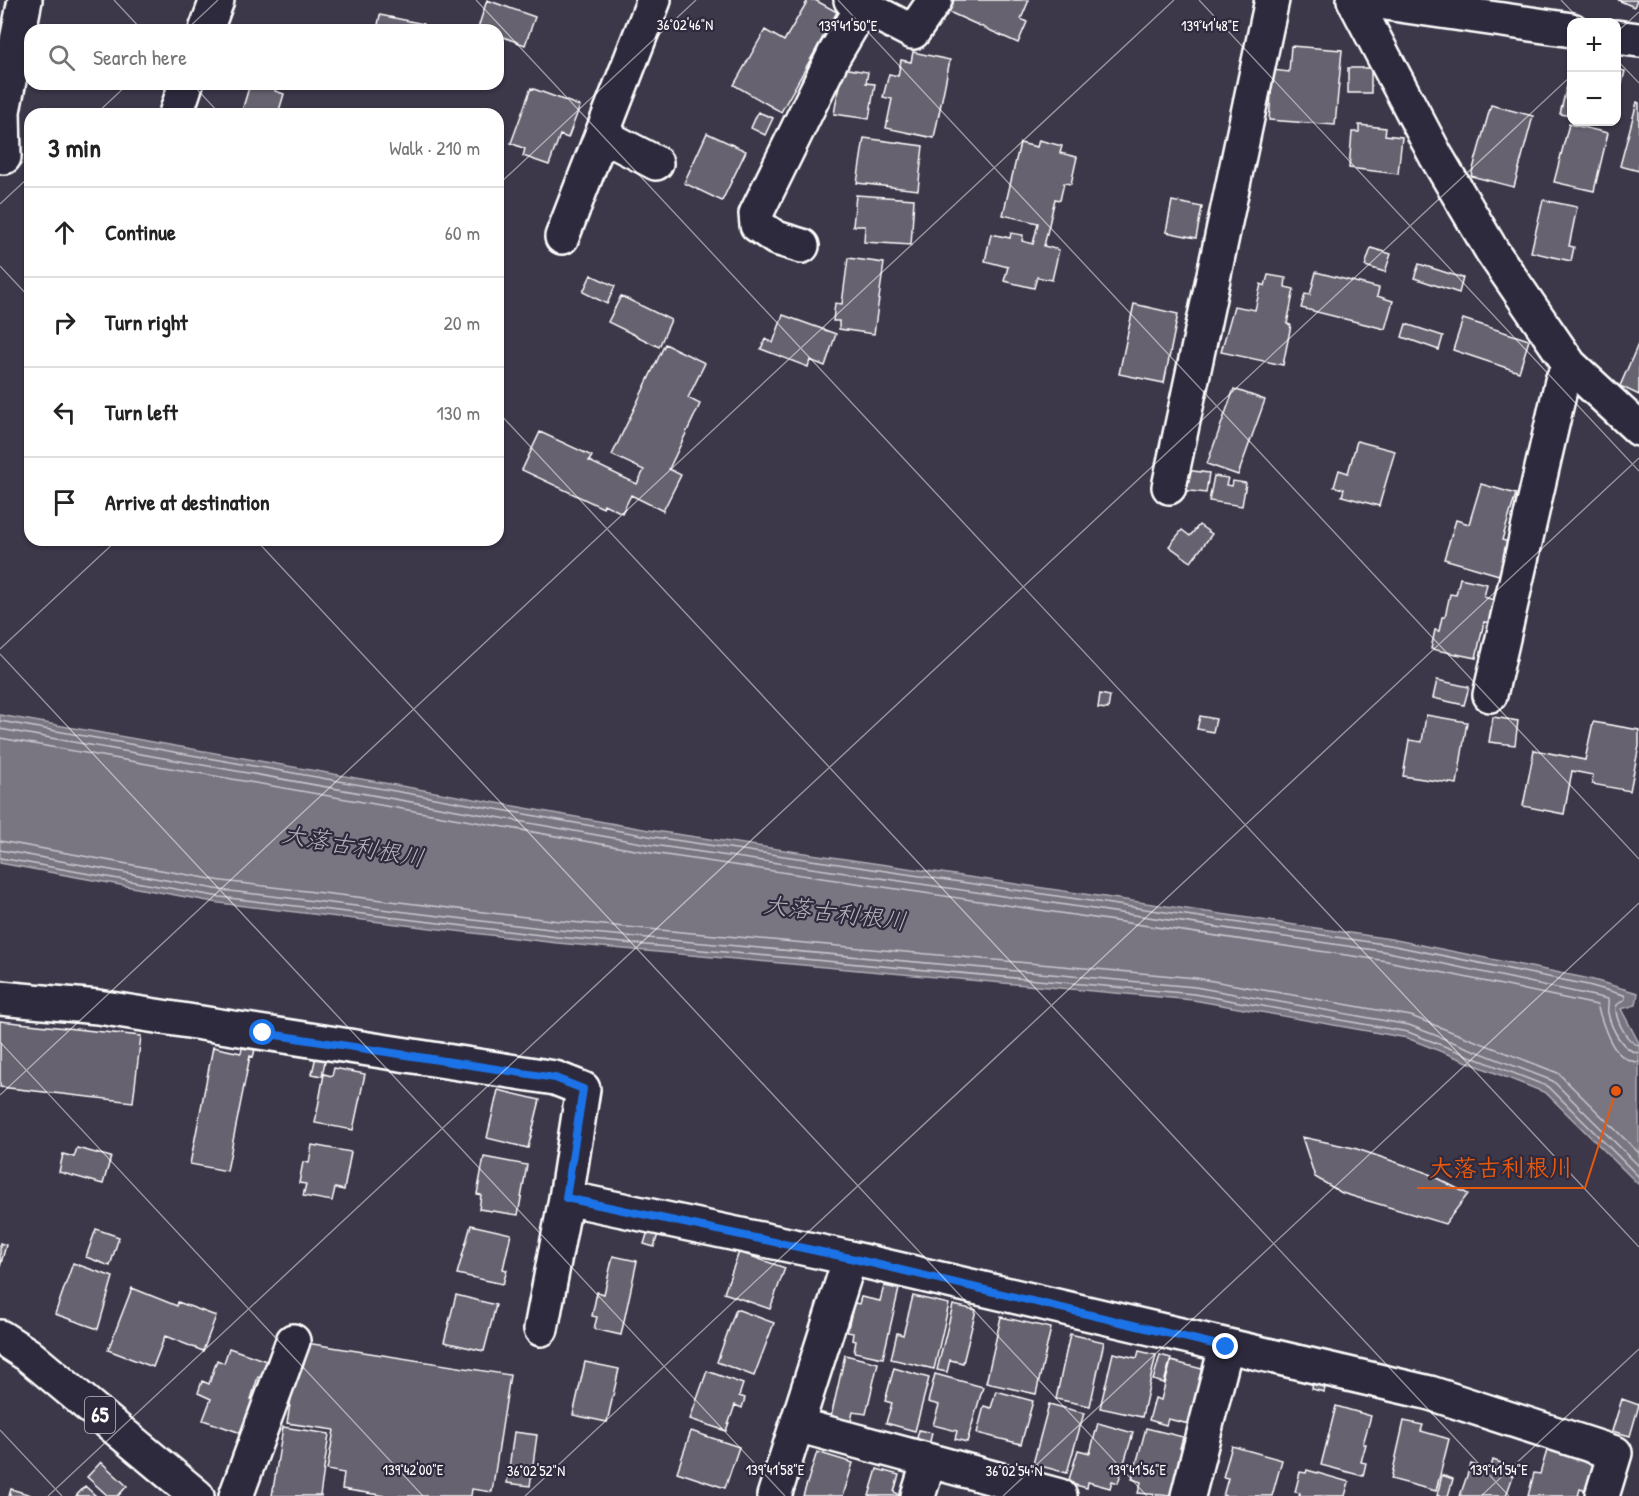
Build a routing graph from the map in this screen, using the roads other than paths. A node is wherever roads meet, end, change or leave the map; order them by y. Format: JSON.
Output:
{"nodes":[{"id":1,"x":25,"y":0,"type":"edge"},
{"id":2,"x":217,"y":0,"type":"edge"},
{"id":3,"x":654,"y":0,"type":"edge"},
{"id":4,"x":935,"y":0,"type":"edge"},
{"id":5,"x":1272,"y":0,"type":"edge"},
{"id":6,"x":1354,"y":0,"type":"edge"},
{"id":7,"x":1365,"y":0,"type":"edge"},
{"id":8,"x":857,"y":3,"type":"edge"},
{"id":9,"x":208,"y":24,"type":"edge"},
{"id":10,"x":1567,"y":29,"type":"edge"},
{"id":11,"x":1621,"y":38,"type":"edge"},
{"id":12,"x":1639,"y":40,"type":"edge"},
{"id":13,"x":184,"y":90,"type":"edge"},
{"id":14,"x":178,"y":108,"type":"edge"},
{"id":15,"x":603,"y":135,"type":"junction"},
{"id":16,"x":4,"y":157,"type":"dead end"},
{"id":17,"x":656,"y":163,"type":"dead end"},
{"id":18,"x":562,"y":237,"type":"dead end"},
{"id":19,"x":802,"y":246,"type":"dead end"},
{"id":20,"x":1570,"y":365,"type":"junction"},
{"id":21,"x":1639,"y":429,"type":"edge"},
{"id":22,"x":1169,"y":487,"type":"dead end"},
{"id":23,"x":1490,"y":695,"type":"dead end"},
{"id":24,"x":0,"y":998,"type":"edge"},
{"id":25,"x":566,"y":1198,"type":"junction"},
{"id":26,"x":850,"y":1258,"type":"junction"},
{"id":27,"x":541,"y":1329,"type":"dead end"},
{"id":28,"x":0,"y":1337,"type":"edge"},
{"id":29,"x":293,"y":1341,"type":"dead end"},
{"id":30,"x":1226,"y":1347,"type":"junction"},
{"id":31,"x":796,"y":1425,"type":"junction"},
{"id":32,"x":929,"y":1461,"type":"junction"},
{"id":33,"x":1056,"y":1495,"type":"edge"},
{"id":34,"x":197,"y":1496,"type":"edge"},
{"id":35,"x":236,"y":1496,"type":"edge"},
{"id":36,"x":774,"y":1496,"type":"edge"},
{"id":37,"x":918,"y":1496,"type":"edge"},
{"id":38,"x":1188,"y":1496,"type":"edge"},
{"id":39,"x":1602,"y":1496,"type":"edge"}],
"edges":[{"from":1,"to":16,"type":"street"},
{"from":2,"to":9,"type":"street"},
{"from":3,"to":15,"type":"street"},
{"from":4,"to":8,"type":"street"},
{"from":5,"to":22,"type":"street"},
{"from":6,"to":20,"type":"street"},
{"from":7,"to":10,"type":"street"},
{"from":8,"to":19,"type":"street"},
{"from":11,"to":12,"type":"street"},
{"from":13,"to":14,"type":"street"},
{"from":15,"to":17,"type":"street"},
{"from":15,"to":18,"type":"street"},
{"from":20,"to":21,"type":"street"},
{"from":20,"to":23,"type":"street"},
{"from":24,"to":25,"type":"street"},
{"from":25,"to":26,"type":"street"},
{"from":25,"to":27,"type":"street"},
{"from":26,"to":30,"type":"street"},
{"from":26,"to":31,"type":"street"},
{"from":28,"to":34,"type":"street","number":"65"},
{"from":29,"to":35,"type":"street"},
{"from":30,"to":38,"type":"street"},
{"from":30,"to":39,"type":"street"},
{"from":31,"to":32,"type":"street"},
{"from":31,"to":36,"type":"street"},
{"from":32,"to":33,"type":"street"},
{"from":32,"to":37,"type":"street"}]}
